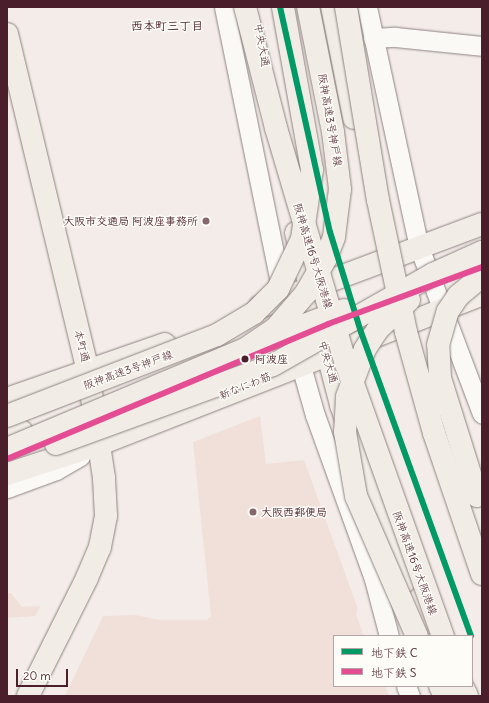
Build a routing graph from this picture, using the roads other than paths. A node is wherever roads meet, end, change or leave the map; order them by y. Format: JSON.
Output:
{"nodes":[{"id":1,"x":224,"y":7,"type":"edge"},
{"id":2,"x":245,"y":7,"type":"edge"},
{"id":3,"x":255,"y":7,"type":"edge"},
{"id":4,"x":283,"y":7,"type":"edge"},
{"id":5,"x":308,"y":7,"type":"edge"},
{"id":6,"x":332,"y":7,"type":"edge"},
{"id":7,"x":346,"y":7,"type":"edge"},
{"id":8,"x":367,"y":7,"type":"edge"},
{"id":9,"x":7,"y":34,"type":"edge"},
{"id":10,"x":373,"y":38,"type":"junction"},
{"id":11,"x":482,"y":46,"type":"edge"},
{"id":12,"x":10,"y":57,"type":"edge"},
{"id":13,"x":482,"y":224,"type":"edge"},
{"id":14,"x":482,"y":242,"type":"edge"},
{"id":15,"x":482,"y":246,"type":"edge"},
{"id":16,"x":419,"y":247,"type":"junction"},
{"id":17,"x":482,"y":252,"type":"edge"},
{"id":18,"x":385,"y":258,"type":"junction"},
{"id":19,"x":482,"y":276,"type":"edge"},
{"id":20,"x":308,"y":287,"type":"junction"},
{"id":21,"x":482,"y":294,"type":"edge"},
{"id":22,"x":283,"y":297,"type":"junction"},
{"id":23,"x":442,"y":310,"type":"junction"},
{"id":24,"x":406,"y":323,"type":"junction"},
{"id":25,"x":326,"y":354,"type":"junction"},
{"id":26,"x":300,"y":364,"type":"junction"},
{"id":27,"x":88,"y":372,"type":"junction"},
{"id":28,"x":7,"y":399,"type":"edge"},
{"id":29,"x":482,"y":414,"type":"edge"},
{"id":30,"x":7,"y":416,"type":"edge"},
{"id":31,"x":7,"y":436,"type":"edge"},
{"id":32,"x":100,"y":444,"type":"junction"},
{"id":33,"x":7,"y":449,"type":"edge"},
{"id":34,"x":7,"y":460,"type":"edge"},
{"id":35,"x":7,"y":474,"type":"edge"},
{"id":36,"x":7,"y":488,"type":"edge"},
{"id":37,"x":482,"y":524,"type":"edge"},
{"id":38,"x":482,"y":574,"type":"edge"},
{"id":39,"x":374,"y":579,"type":"junction"},
{"id":40,"x":389,"y":635,"type":"edge"},
{"id":41,"x":402,"y":635,"type":"edge"},
{"id":42,"x":417,"y":635,"type":"edge"},
{"id":43,"x":424,"y":635,"type":"edge"},
{"id":44,"x":443,"y":635,"type":"edge"},
{"id":45,"x":432,"y":687,"type":"edge"},
{"id":46,"x":462,"y":687,"type":"edge"},
{"id":47,"x":28,"y":696,"type":"edge"},
{"id":48,"x":436,"y":696,"type":"edge"},
{"id":49,"x":467,"y":696,"type":"edge"}],
"edges":[{"from":1,"to":22,"type":"street"},
{"from":2,"to":44,"type":"main road","name":"阪神高速16号大阪港線","bridge":true},
{"from":3,"to":20,"type":"main road","name":"中央大通"},
{"from":4,"to":30,"type":"main road","name":"阪神高速3号神戸線","bridge":true},
{"from":5,"to":33,"type":"main road","name":"阪神高速3号神戸線","bridge":true},
{"from":6,"to":18,"type":"main road"},
{"from":7,"to":38,"type":"main road","bridge":true},
{"from":8,"to":10,"type":"street"},
{"from":9,"to":12,"type":"main road","name":"本町通"},
{"from":10,"to":11,"type":"street"},
{"from":10,"to":16,"type":"street"},
{"from":12,"to":27,"type":"main road","name":"本町通"},
{"from":13,"to":16,"type":"main road"},
{"from":14,"to":31,"type":"main road","bridge":true},
{"from":15,"to":42,"type":"main road","bridge":true},
{"from":16,"to":18,"type":"main road"},
{"from":16,"to":23,"type":"street"},
{"from":17,"to":34,"type":"main road","bridge":true},
{"from":18,"to":20,"type":"main road"},
{"from":18,"to":24,"type":"main road"},
{"from":19,"to":37,"type":"main road","bridge":true},
{"from":20,"to":22,"type":"main road"},
{"from":20,"to":25,"type":"main road","name":"中央大通"},
{"from":21,"to":23,"type":"main road","name":"新なにわ筋"},
{"from":22,"to":26,"type":"street"},
{"from":22,"to":27,"type":"main road"},
{"from":23,"to":24,"type":"main road","name":"新なにわ筋"},
{"from":23,"to":29,"type":"street"},
{"from":24,"to":25,"type":"main road","name":"新なにわ筋"},
{"from":24,"to":37,"type":"main road"},
{"from":25,"to":26,"type":"main road","name":"新なにわ筋"},
{"from":25,"to":43,"type":"main road","name":"中央大通"},
{"from":26,"to":32,"type":"main road","name":"新なにわ筋"},
{"from":26,"to":39,"type":"street"},
{"from":27,"to":28,"type":"main road"},
{"from":27,"to":32,"type":"main road","name":"本町通"},
{"from":32,"to":35,"type":"main road","name":"新なにわ筋"},
{"from":32,"to":36,"type":"street"},
{"from":32,"to":47,"type":"main road","name":"本町通"},
{"from":39,"to":40,"type":"street"},
{"from":39,"to":41,"type":"street"},
{"from":45,"to":48,"type":"street"},
{"from":46,"to":49,"type":"main road"}]}
